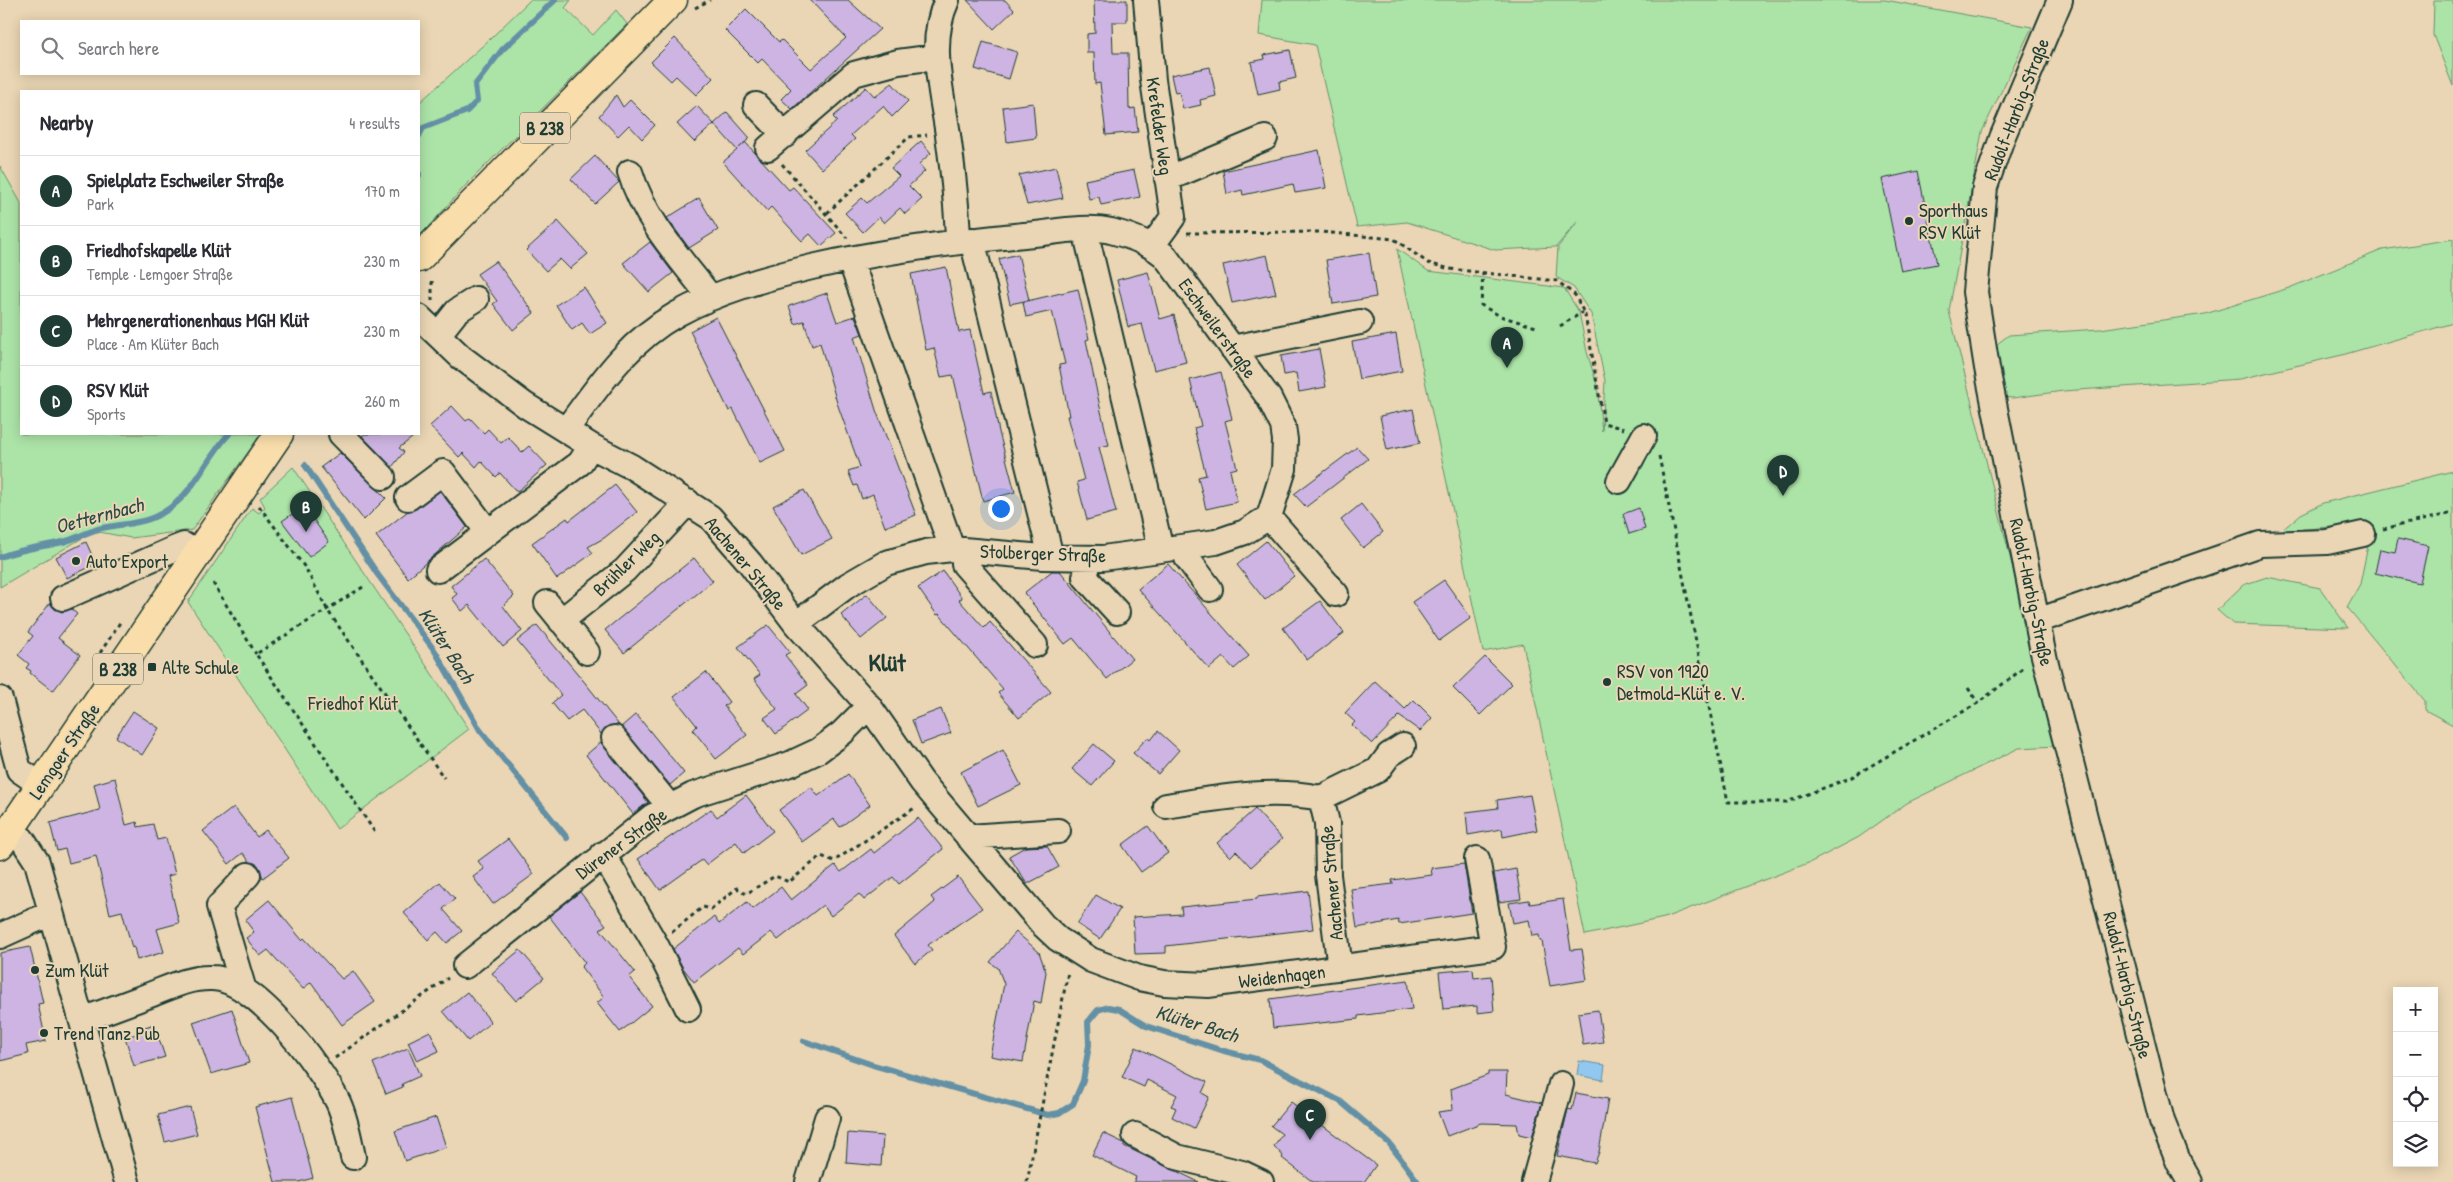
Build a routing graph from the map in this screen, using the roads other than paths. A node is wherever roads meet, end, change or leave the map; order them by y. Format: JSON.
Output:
{"nodes":[{"id":1,"x":674,"y":0,"type":"edge"},
{"id":2,"x":947,"y":0,"type":"edge"},
{"id":3,"x":1146,"y":0,"type":"edge"},
{"id":4,"x":2060,"y":0,"type":"edge"},
{"id":5,"x":936,"y":57,"type":"junction"},
{"id":6,"x":756,"y":105,"type":"dead end"},
{"id":7,"x":1265,"y":138,"type":"dead end"},
{"id":8,"x":630,"y":172,"type":"dead end"},
{"id":9,"x":1167,"y":178,"type":"junction"},
{"id":10,"x":1086,"y":230,"type":"junction"},
{"id":11,"x":965,"y":241,"type":"junction"},
{"id":12,"x":1152,"y":246,"type":"junction"},
{"id":13,"x":420,"y":257,"type":"edge"},
{"id":14,"x":850,"y":258,"type":"junction"},
{"id":15,"x":711,"y":298,"type":"junction"},
{"id":16,"x":476,"y":299,"type":"dead end"},
{"id":17,"x":420,"y":318,"type":"edge"},
{"id":18,"x":1360,"y":322,"type":"dead end"},
{"id":19,"x":438,"y":335,"type":"junction"},
{"id":20,"x":1232,"y":348,"type":"junction"},
{"id":21,"x":566,"y":430,"type":"junction"},
{"id":22,"x":278,"y":435,"type":"edge"},
{"id":23,"x":342,"y":435,"type":"edge"},
{"id":24,"x":1651,"y":442,"type":"road end"},
{"id":25,"x":591,"y":446,"type":"junction"},
{"id":26,"x":383,"y":477,"type":"dead end"},
{"id":27,"x":1619,"y":481,"type":"dead end"},
{"id":28,"x":408,"y":498,"type":"dead end"},
{"id":29,"x":688,"y":502,"type":"junction"},
{"id":30,"x":1269,"y":517,"type":"junction"},
{"id":31,"x":488,"y":532,"type":"junction"},
{"id":32,"x":2363,"y":534,"type":"road end"},
{"id":33,"x":1184,"y":546,"type":"junction"},
{"id":34,"x":958,"y":549,"type":"junction"},
{"id":35,"x":1161,"y":550,"type":"junction"},
{"id":36,"x":196,"y":554,"type":"junction"},
{"id":37,"x":1050,"y":558,"type":"junction"},
{"id":38,"x":1090,"y":558,"type":"junction"},
{"id":39,"x":438,"y":570,"type":"dead end"},
{"id":40,"x":1210,"y":589,"type":"dead end"},
{"id":41,"x":1336,"y":594,"type":"dead end"},
{"id":42,"x":63,"y":598,"type":"dead end"},
{"id":43,"x":1117,"y":612,"type":"dead end"},
{"id":44,"x":2037,"y":622,"type":"junction"},
{"id":45,"x":796,"y":624,"type":"junction"},
{"id":46,"x":1035,"y":645,"type":"dead end"},
{"id":47,"x":587,"y":652,"type":"dead end"},
{"id":48,"x":0,"y":699,"type":"edge"},
{"id":49,"x":869,"y":706,"type":"junction"},
{"id":50,"x":614,"y":738,"type":"dead end"},
{"id":51,"x":1403,"y":746,"type":"dead end"},
{"id":52,"x":41,"y":785,"type":"junction"},
{"id":53,"x":1321,"y":798,"type":"junction"},
{"id":54,"x":1166,"y":806,"type":"dead end"},
{"id":55,"x":670,"y":807,"type":"junction"},
{"id":56,"x":1058,"y":831,"type":"dead end"},
{"id":57,"x":968,"y":837,"type":"junction"},
{"id":58,"x":5,"y":838,"type":"edge"},
{"id":59,"x":604,"y":854,"type":"junction"},
{"id":60,"x":1477,"y":859,"type":"dead end"},
{"id":61,"x":248,"y":875,"type":"dead end"},
{"id":62,"x":1012,"y":889,"type":"joint"},
{"id":63,"x":51,"y":912,"type":"junction"},
{"id":64,"x":0,"y":936,"type":"edge"},
{"id":65,"x":465,"y":966,"type":"road end"},
{"id":66,"x":1340,"y":968,"type":"junction"},
{"id":67,"x":243,"y":987,"type":"junction"},
{"id":68,"x":688,"y":1009,"type":"dead end"},
{"id":69,"x":82,"y":1020,"type":"junction"},
{"id":70,"x":1561,"y":1084,"type":"dead end"},
{"id":71,"x":827,"y":1118,"type":"dead end"},
{"id":72,"x":1135,"y":1135,"type":"dead end"},
{"id":73,"x":353,"y":1157,"type":"dead end"},
{"id":74,"x":126,"y":1182,"type":"edge"},
{"id":75,"x":808,"y":1182,"type":"edge"},
{"id":76,"x":1261,"y":1182,"type":"edge"},
{"id":77,"x":1534,"y":1182,"type":"edge"},
{"id":78,"x":2190,"y":1182,"type":"edge"}],
"edges":[{"from":1,"to":13,"type":"main road","number":"B 238"},
{"from":2,"to":5,"type":"street"},
{"from":3,"to":9,"type":"street","name":"Krefelder Weg"},
{"from":4,"to":44,"type":"street","name":"Rudolf-Harbig-Straße"},
{"from":5,"to":6,"type":"street"},
{"from":5,"to":11,"type":"street"},
{"from":7,"to":9,"type":"street"},
{"from":8,"to":15,"type":"street"},
{"from":9,"to":12,"type":"street","name":"Krefelder Weg"},
{"from":10,"to":11,"type":"street","name":"Eschweilerstraße"},
{"from":10,"to":12,"type":"street","name":"Eschweilerstraße"},
{"from":10,"to":35,"type":"street"},
{"from":11,"to":14,"type":"street","name":"Eschweilerstraße"},
{"from":11,"to":37,"type":"street"},
{"from":12,"to":20,"type":"street","name":"Eschweilerstraße"},
{"from":14,"to":15,"type":"street","name":"Eschweilerstraße"},
{"from":14,"to":34,"type":"street"},
{"from":15,"to":21,"type":"street","name":"Eschweilerstraße"},
{"from":16,"to":19,"type":"street"},
{"from":17,"to":19,"type":"street","name":"Aachener Straße"},
{"from":18,"to":20,"type":"street"},
{"from":19,"to":21,"type":"street","name":"Aachener Straße"},
{"from":20,"to":30,"type":"street","name":"Eschweilerstraße"},
{"from":21,"to":25,"type":"street","name":"Aachener Straße"},
{"from":22,"to":36,"type":"main road","name":"Lemgoer Straße","number":"B 238"},
{"from":23,"to":26,"type":"street"},
{"from":24,"to":27,"type":"street"},
{"from":25,"to":29,"type":"street","name":"Aachener Straße"},
{"from":25,"to":31,"type":"street"},
{"from":28,"to":31,"type":"street"},
{"from":29,"to":45,"type":"street","name":"Aachener Straße"},
{"from":29,"to":47,"type":"street","name":"Brühler Weg"},
{"from":30,"to":33,"type":"street","name":"Stolberger Straße"},
{"from":30,"to":41,"type":"street"},
{"from":31,"to":39,"type":"street"},
{"from":32,"to":44,"type":"street"},
{"from":33,"to":35,"type":"street","name":"Stolberger Straße"},
{"from":33,"to":40,"type":"street"},
{"from":34,"to":37,"type":"street","name":"Stolberger Straße"},
{"from":34,"to":45,"type":"street","name":"Stolberger Straße"},
{"from":34,"to":46,"type":"street"},
{"from":35,"to":38,"type":"street","name":"Stolberger Straße"},
{"from":36,"to":42,"type":"street"},
{"from":36,"to":52,"type":"main road","name":"Lemgoer Straße","number":"B 238"},
{"from":37,"to":38,"type":"street","name":"Stolberger Straße"},
{"from":38,"to":43,"type":"street"},
{"from":44,"to":78,"type":"street","name":"Rudolf-Harbig-Straße"},
{"from":45,"to":49,"type":"street","name":"Aachener Straße"},
{"from":48,"to":52,"type":"street"},
{"from":49,"to":55,"type":"street","name":"Dürener Straße"},
{"from":49,"to":57,"type":"street","name":"Aachener Straße"},
{"from":50,"to":55,"type":"street"},
{"from":51,"to":53,"type":"street","name":"Aachener Straße"},
{"from":52,"to":58,"type":"main road","name":"Lemgoer Straße","number":"B 238"},
{"from":53,"to":54,"type":"street","name":"Aachener Straße"},
{"from":53,"to":66,"type":"street","name":"Aachener Straße"},
{"from":55,"to":59,"type":"street","name":"Dürener Straße"},
{"from":56,"to":57,"type":"street"},
{"from":57,"to":62,"type":"street","name":"Aachener Straße"},
{"from":58,"to":63,"type":"street"},
{"from":59,"to":65,"type":"street","name":"Dürener Straße"},
{"from":59,"to":68,"type":"street"},
{"from":60,"to":66,"type":"street","name":"Weidenhagen"},
{"from":61,"to":67,"type":"street"},
{"from":62,"to":66,"type":"street","name":"Weidenhagen"},
{"from":63,"to":64,"type":"street"},
{"from":63,"to":69,"type":"street"},
{"from":67,"to":69,"type":"street"},
{"from":67,"to":73,"type":"street"},
{"from":69,"to":74,"type":"street"},
{"from":70,"to":77,"type":"street"},
{"from":71,"to":75,"type":"street"},
{"from":72,"to":76,"type":"street"}]}
